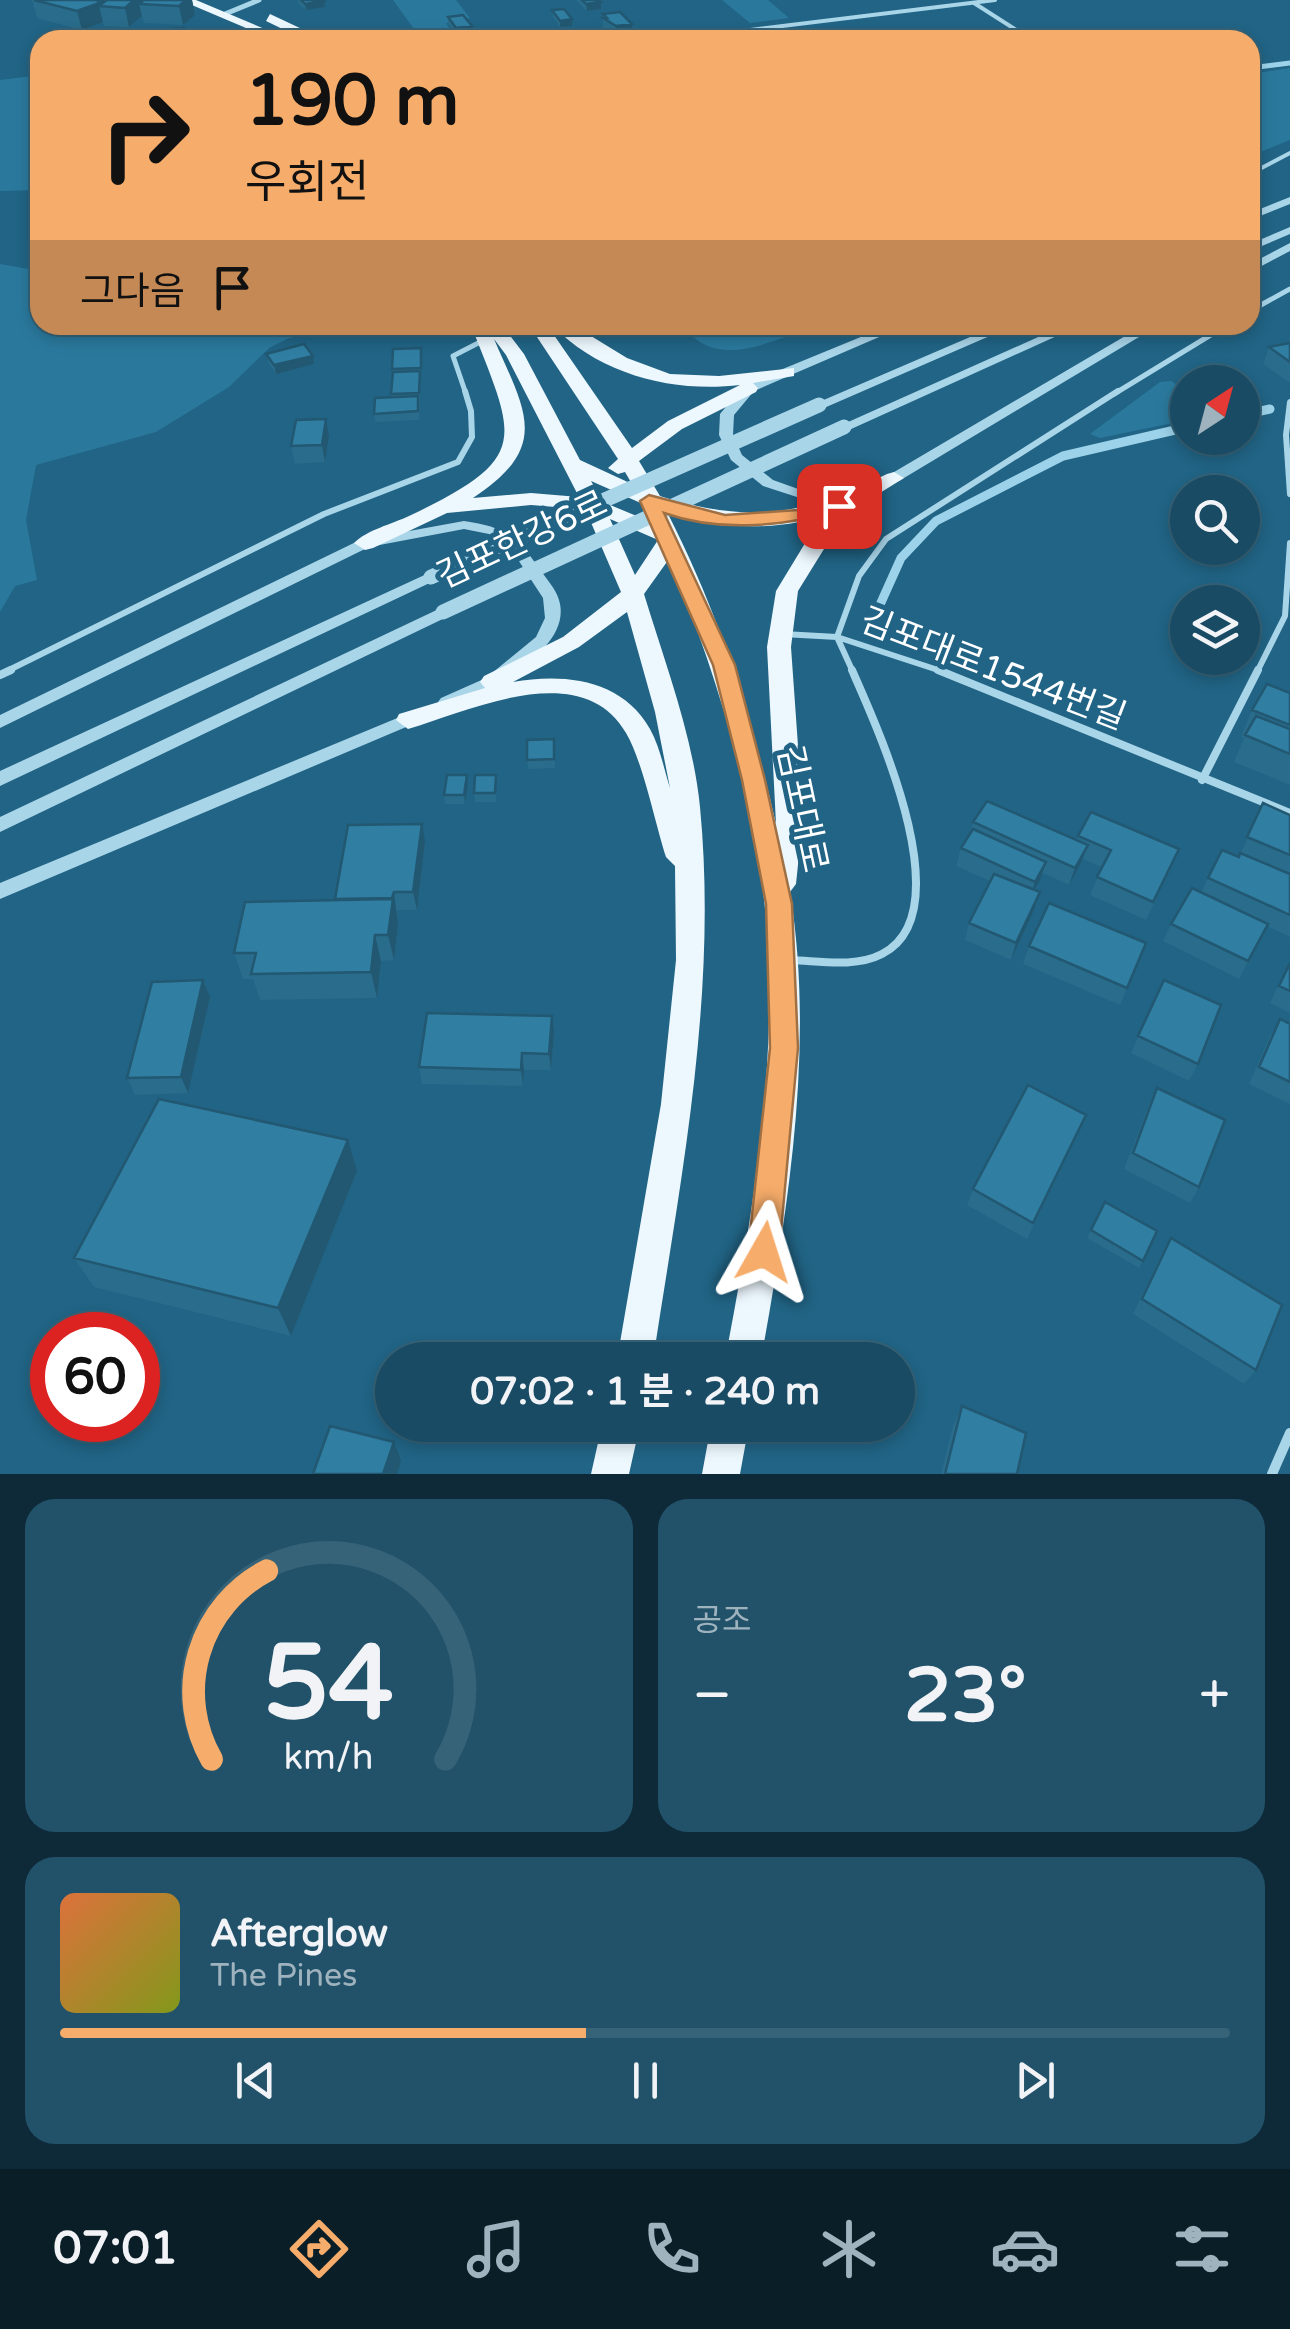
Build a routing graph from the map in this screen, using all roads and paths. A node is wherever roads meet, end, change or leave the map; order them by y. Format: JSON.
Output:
{"nodes":[{"id":1,"x":186,"y":0,"type":"edge"},
{"id":2,"x":259,"y":0,"type":"edge"},
{"id":3,"x":995,"y":0,"type":"edge"},
{"id":4,"x":972,"y":2,"type":"edge"},
{"id":5,"x":225,"y":7,"type":"edge"},
{"id":6,"x":246,"y":7,"type":"junction"},
{"id":7,"x":286,"y":8,"type":"dead end"},
{"id":8,"x":280,"y":30,"type":"edge"},
{"id":9,"x":283,"y":30,"type":"edge"},
{"id":10,"x":293,"y":30,"type":"edge"},
{"id":11,"x":749,"y":30,"type":"edge"},
{"id":12,"x":1016,"y":30,"type":"edge"},
{"id":13,"x":1290,"y":154,"type":"edge"},
{"id":14,"x":1260,"y":172,"type":"edge"},
{"id":15,"x":1290,"y":196,"type":"edge"},
{"id":16,"x":1260,"y":201,"type":"edge"},
{"id":17,"x":1260,"y":212,"type":"edge"},
{"id":18,"x":1290,"y":230,"type":"edge"},
{"id":19,"x":1260,"y":244,"type":"edge"},
{"id":20,"x":1290,"y":246,"type":"edge"},
{"id":21,"x":1260,"y":263,"type":"edge"},
{"id":22,"x":1290,"y":289,"type":"edge"},
{"id":23,"x":1260,"y":306,"type":"edge"},
{"id":24,"x":479,"y":335,"type":"edge"},
{"id":25,"x":488,"y":335,"type":"edge"},
{"id":26,"x":492,"y":335,"type":"edge"},
{"id":27,"x":545,"y":335,"type":"edge"},
{"id":28,"x":578,"y":335,"type":"edge"},
{"id":29,"x":878,"y":335,"type":"edge"},
{"id":30,"x":985,"y":335,"type":"edge"},
{"id":31,"x":1053,"y":335,"type":"edge"},
{"id":32,"x":1136,"y":335,"type":"edge"},
{"id":33,"x":1210,"y":335,"type":"edge"},
{"id":34,"x":788,"y":372,"type":"junction"},
{"id":35,"x":750,"y":388,"type":"junction"},
{"id":36,"x":1290,"y":402,"type":"edge"},
{"id":37,"x":628,"y":458,"type":"junction"},
{"id":38,"x":894,"y":478,"type":"junction"},
{"id":39,"x":600,"y":492,"type":"junction"},
{"id":40,"x":1290,"y":494,"type":"edge"},
{"id":41,"x":865,"y":496,"type":"junction"},
{"id":42,"x":649,"y":501,"type":"junction"},
{"id":43,"x":442,"y":508,"type":"junction"},
{"id":44,"x":670,"y":540,"type":"junction"},
{"id":45,"x":364,"y":543,"type":"junction"},
{"id":46,"x":1290,"y":543,"type":"edge"},
{"id":47,"x":633,"y":594,"type":"junction"},
{"id":48,"x":780,"y":634,"type":"junction"},
{"id":49,"x":837,"y":637,"type":"junction"},
{"id":50,"x":0,"y":676,"type":"edge"},
{"id":51,"x":492,"y":682,"type":"junction"},
{"id":52,"x":408,"y":720,"type":"junction"},
{"id":53,"x":0,"y":722,"type":"edge"},
{"id":54,"x":0,"y":779,"type":"edge"},
{"id":55,"x":1202,"y":780,"type":"junction"},
{"id":56,"x":1290,"y":813,"type":"edge"},
{"id":57,"x":0,"y":825,"type":"edge"},
{"id":58,"x":689,"y":890,"type":"junction"},
{"id":59,"x":0,"y":891,"type":"edge"},
{"id":60,"x":779,"y":904,"type":"junction"},
{"id":61,"x":783,"y":960,"type":"junction"},
{"id":62,"x":638,"y":1342,"type":"edge"},
{"id":63,"x":746,"y":1342,"type":"edge"},
{"id":64,"x":1290,"y":1433,"type":"edge"},
{"id":65,"x":617,"y":1442,"type":"edge"},
{"id":66,"x":727,"y":1442,"type":"edge"},
{"id":67,"x":610,"y":1474,"type":"edge"},
{"id":68,"x":721,"y":1474,"type":"edge"},
{"id":69,"x":1272,"y":1474,"type":"edge"}],
"edges":[{"from":1,"to":5,"type":"main road"},
{"from":2,"to":6,"type":"street"},
{"from":3,"to":4,"type":"lane"},
{"from":4,"to":11,"type":"lane"},
{"from":4,"to":12,"type":"lane"},
{"from":5,"to":6,"type":"main road"},
{"from":5,"to":8,"type":"main road"},
{"from":6,"to":9,"type":"main road"},
{"from":7,"to":10,"type":"main road"},
{"from":13,"to":14,"type":"lane"},
{"from":15,"to":16,"type":"street"},
{"from":15,"to":17,"type":"street"},
{"from":18,"to":19,"type":"street"},
{"from":20,"to":21,"type":"street"},
{"from":22,"to":23,"type":"lane"},
{"from":24,"to":50,"type":"lane"},
{"from":25,"to":43,"type":"main road"},
{"from":26,"to":39,"type":"main road"},
{"from":27,"to":37,"type":"main road","name":"김포대로"},
{"from":28,"to":34,"type":"main road"},
{"from":29,"to":34,"type":"street"},
{"from":30,"to":54,"type":"street","name":"김포한강6로","bridge":true},
{"from":31,"to":57,"type":"street","name":"김포한강6로","bridge":true},
{"from":32,"to":38,"type":"street"},
{"from":33,"to":49,"type":"lane"},
{"from":34,"to":35,"type":"street"},
{"from":35,"to":37,"type":"main road"},
{"from":35,"to":38,"type":"street"},
{"from":36,"to":40,"type":"lane"},
{"from":37,"to":39,"type":"main road"},
{"from":37,"to":42,"type":"main road","name":"김포대로"},
{"from":38,"to":41,"type":"main road"},
{"from":39,"to":42,"type":"main road"},
{"from":39,"to":43,"type":"main road"},
{"from":39,"to":44,"type":"main road"},
{"from":39,"to":47,"type":"main road"},
{"from":41,"to":42,"type":"main road"},
{"from":41,"to":48,"type":"main road"},
{"from":42,"to":44,"type":"main road","name":"김포대로"},
{"from":43,"to":45,"type":"main road"},
{"from":44,"to":47,"type":"main road"},
{"from":44,"to":60,"type":"main road","name":"김포대로"},
{"from":45,"to":51,"type":"street"},
{"from":45,"to":53,"type":"street"},
{"from":46,"to":55,"type":"lane"},
{"from":47,"to":51,"type":"main road"},
{"from":47,"to":58,"type":"main road"},
{"from":48,"to":49,"type":"lane"},
{"from":48,"to":60,"type":"main road"},
{"from":49,"to":55,"type":"lane","name":"김포대로1544번길"},
{"from":49,"to":61,"type":"lane","name":"김포대로1544번길"},
{"from":51,"to":52,"type":"street"},
{"from":52,"to":58,"type":"main road"},
{"from":52,"to":59,"type":"street"},
{"from":55,"to":56,"type":"lane","name":"김포대로1544번길"},
{"from":58,"to":62,"type":"main road"},
{"from":60,"to":61,"type":"main road","name":"김포대로"},
{"from":61,"to":63,"type":"main road","name":"김포대로"},
{"from":64,"to":69,"type":"lane"},
{"from":65,"to":67,"type":"main road"},
{"from":66,"to":68,"type":"main road"}]}
